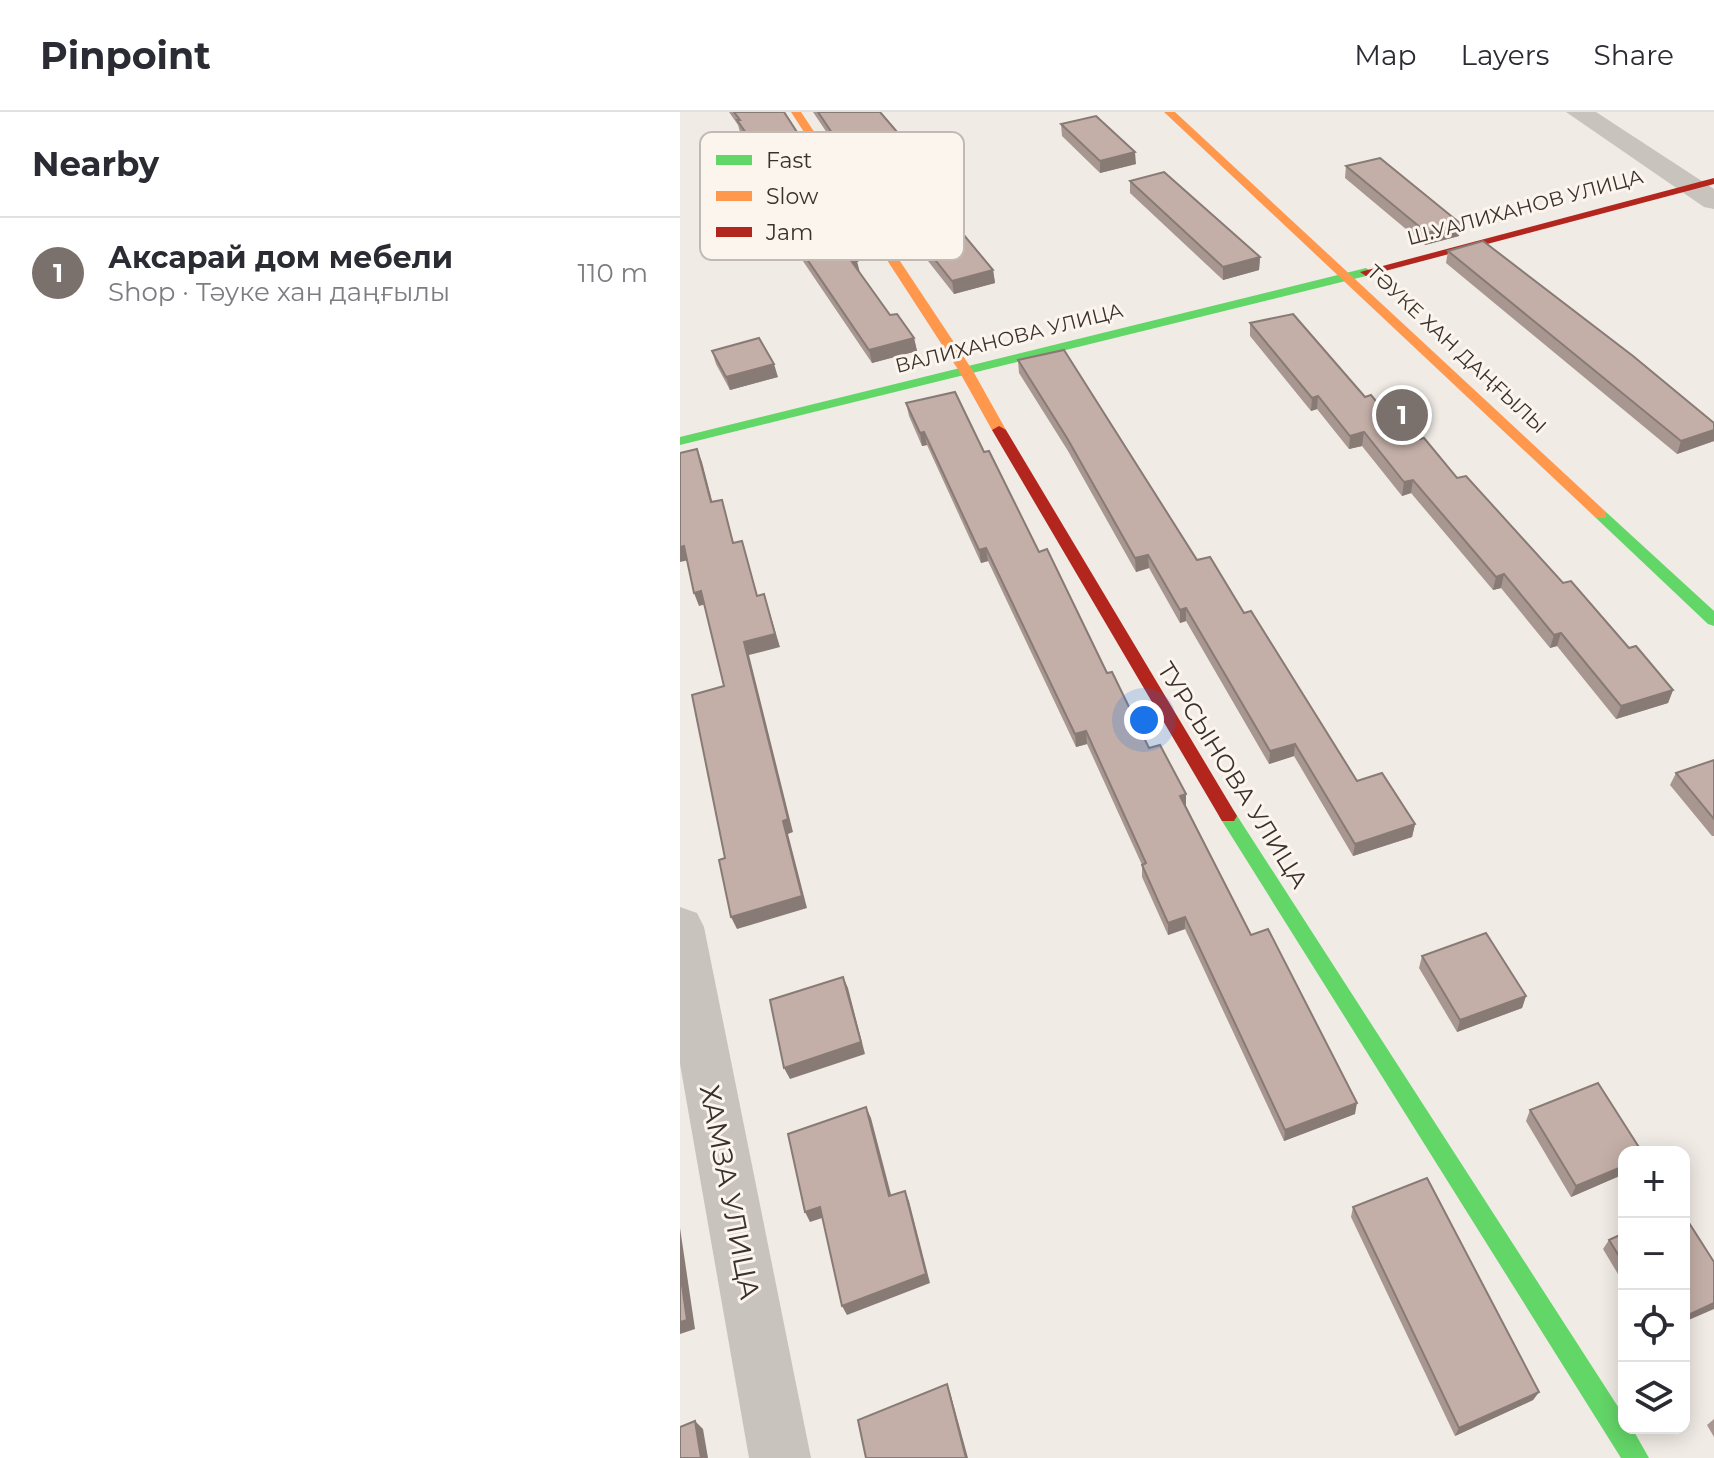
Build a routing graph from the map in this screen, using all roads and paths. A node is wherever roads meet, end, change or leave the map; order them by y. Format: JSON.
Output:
{"nodes":[{"id":1,"x":796,"y":112,"type":"edge"},
{"id":2,"x":1169,"y":112,"type":"edge"},
{"id":3,"x":1579,"y":112,"type":"edge"},
{"id":4,"x":809,"y":132,"type":"edge"},
{"id":5,"x":1703,"y":183,"type":"edge"},
{"id":6,"x":1714,"y":201,"type":"edge"},
{"id":7,"x":893,"y":260,"type":"edge"},
{"id":8,"x":1348,"y":277,"type":"junction"},
{"id":9,"x":966,"y":371,"type":"junction"},
{"id":10,"x":680,"y":441,"type":"edge"},
{"id":11,"x":1714,"y":620,"type":"edge"},
{"id":12,"x":680,"y":927,"type":"edge"},
{"id":13,"x":780,"y":1458,"type":"edge"},
{"id":14,"x":1636,"y":1458,"type":"edge"}],
"edges":[{"from":1,"to":4,"type":"street","name":"ТУРСЫНОВА УЛИЦА"},
{"from":2,"to":8,"type":"street","name":"ТӘУКЕ ХАН ДАҢҒЫЛЫ"},
{"from":3,"to":5,"type":"street"},
{"from":5,"to":6,"type":"street"},
{"from":5,"to":8,"type":"street","name":"Ш.УАЛИХАНОВ УЛИЦА"},
{"from":7,"to":9,"type":"street","name":"ТУРСЫНОВА УЛИЦА"},
{"from":8,"to":9,"type":"street","name":"ВАЛИХАНОВА УЛИЦА"},
{"from":8,"to":11,"type":"street","name":"ТӘУКЕ ХАН ДАҢҒЫЛЫ"},
{"from":9,"to":10,"type":"street","name":"ВАЛИХАНОВА УЛИЦА"},
{"from":9,"to":14,"type":"street","name":"ТУРСЫНОВА УЛИЦА"},
{"from":12,"to":13,"type":"street","name":"ХАМЗА УЛИЦА"}]}
